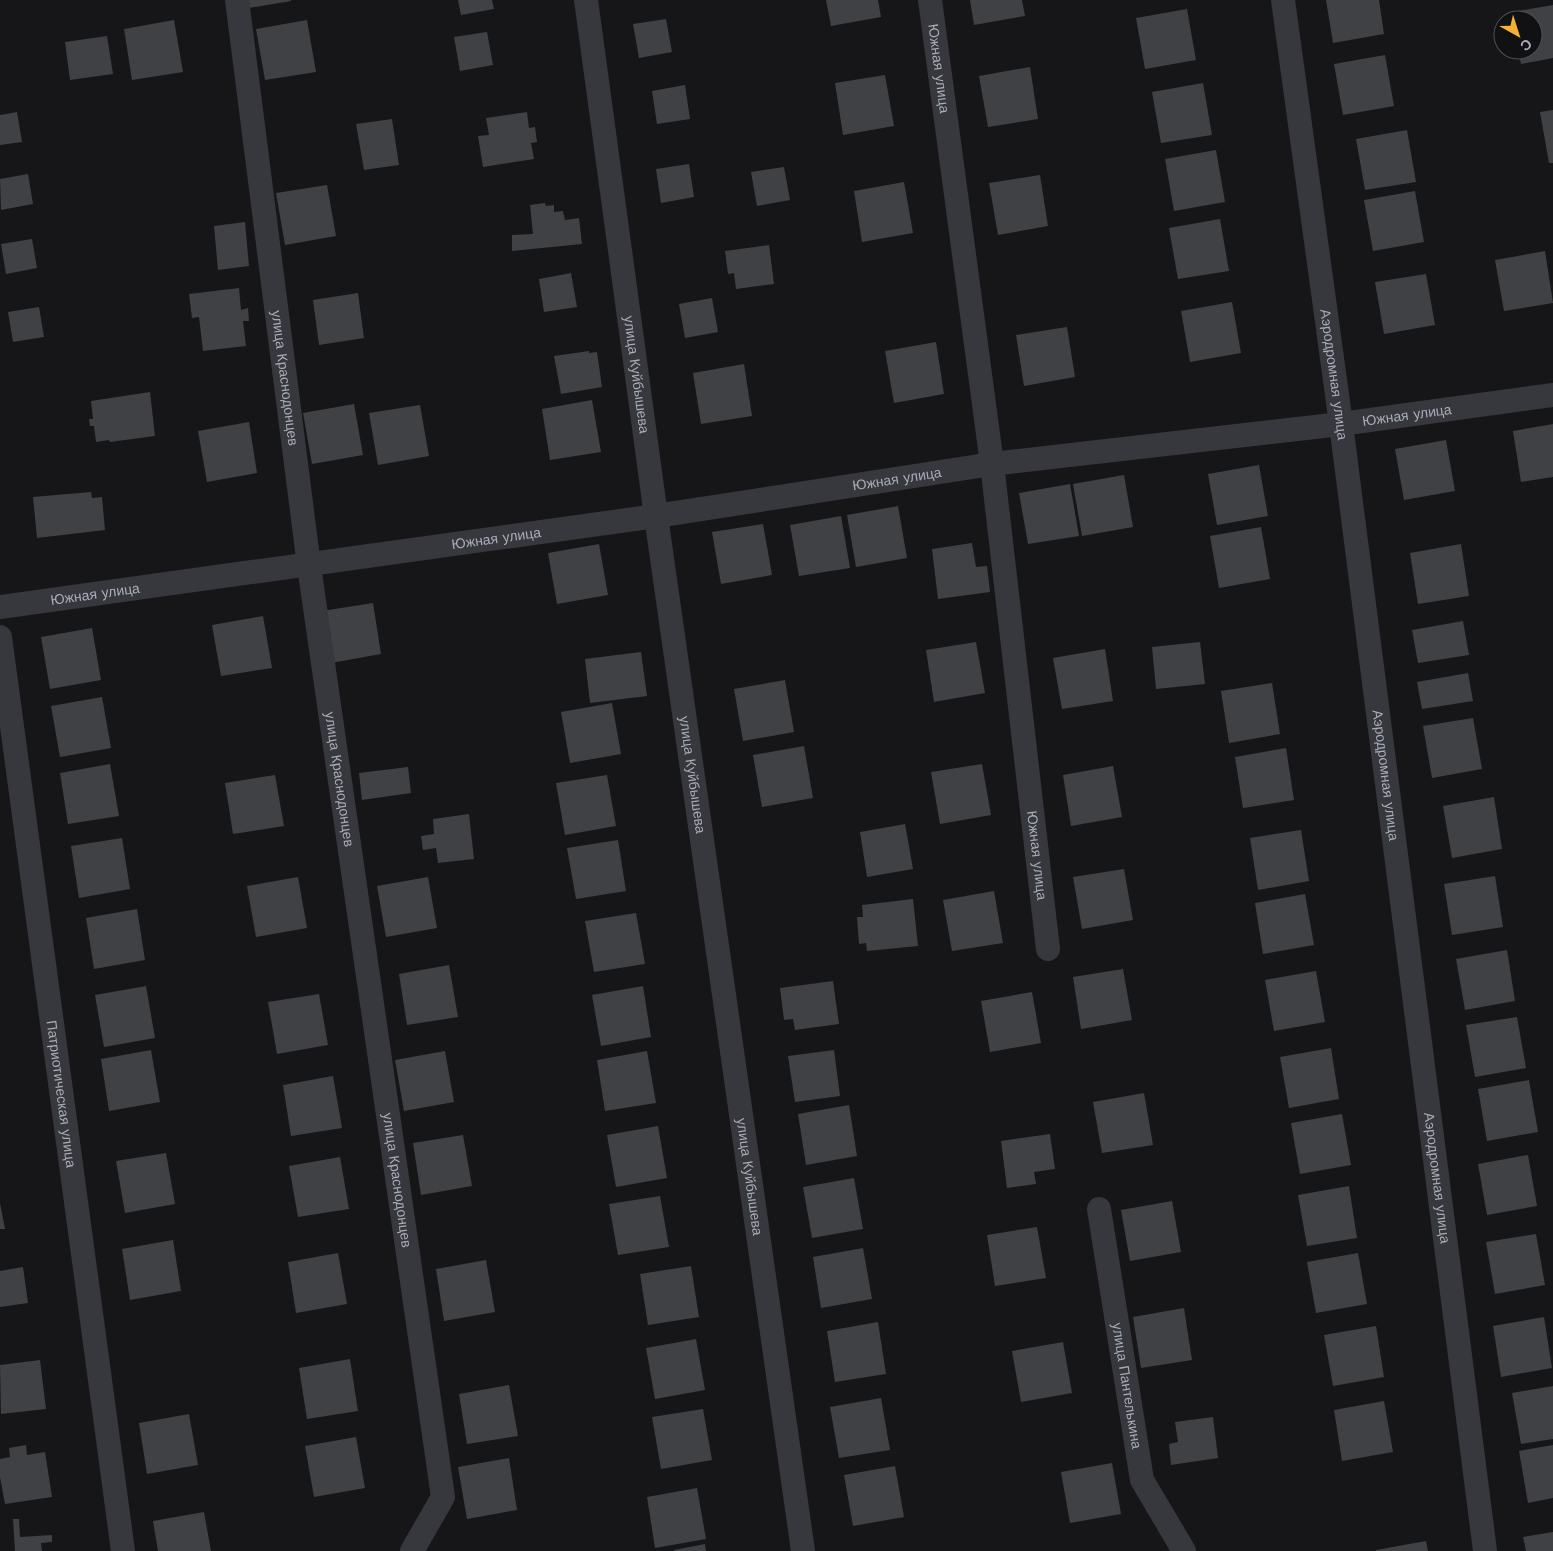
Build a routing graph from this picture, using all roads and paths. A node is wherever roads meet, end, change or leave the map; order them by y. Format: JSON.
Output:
{"nodes":[{"id":1,"x":237,"y":0,"type":"edge"},
{"id":2,"x":586,"y":0,"type":"edge"},
{"id":3,"x":930,"y":0,"type":"edge"},
{"id":4,"x":1283,"y":0,"type":"edge"},
{"id":5,"x":1553,"y":395,"type":"edge"},
{"id":6,"x":1341,"y":424,"type":"junction"},
{"id":7,"x":992,"y":464,"type":"junction"},
{"id":8,"x":656,"y":516,"type":"junction"},
{"id":9,"x":309,"y":566,"type":"junction"},
{"id":10,"x":0,"y":607,"type":"edge"},
{"id":11,"x":0,"y":637,"type":"edge"},
{"id":12,"x":1048,"y":949,"type":"dead end"},
{"id":13,"x":1099,"y":1209,"type":"dead end"},
{"id":14,"x":123,"y":1551,"type":"edge"},
{"id":15,"x":412,"y":1551,"type":"edge"},
{"id":16,"x":803,"y":1551,"type":"edge"},
{"id":17,"x":1184,"y":1551,"type":"edge"},
{"id":18,"x":1484,"y":1551,"type":"edge"}],
"edges":[{"from":1,"to":9,"type":"street","name":"улица Краснодонцев"},
{"from":2,"to":8,"type":"street","name":"улица Куйбышева"},
{"from":3,"to":7,"type":"street","name":"Южная улица"},
{"from":4,"to":6,"type":"street","name":"Аэродромная улица"},
{"from":5,"to":6,"type":"street","name":"Южная улица"},
{"from":6,"to":7,"type":"street","name":"Южная улица"},
{"from":6,"to":18,"type":"street","name":"Аэродромная улица"},
{"from":7,"to":8,"type":"street","name":"Южная улица"},
{"from":7,"to":12,"type":"street","name":"Южная улица"},
{"from":8,"to":9,"type":"street","name":"Южная улица"},
{"from":8,"to":16,"type":"street","name":"улица Куйбышева"},
{"from":9,"to":10,"type":"street","name":"Южная улица"},
{"from":9,"to":15,"type":"street","name":"улица Краснодонцев"},
{"from":11,"to":14,"type":"street","name":"Патриотическая улица"},
{"from":13,"to":17,"type":"street","name":"улица Пантелькина"}]}
